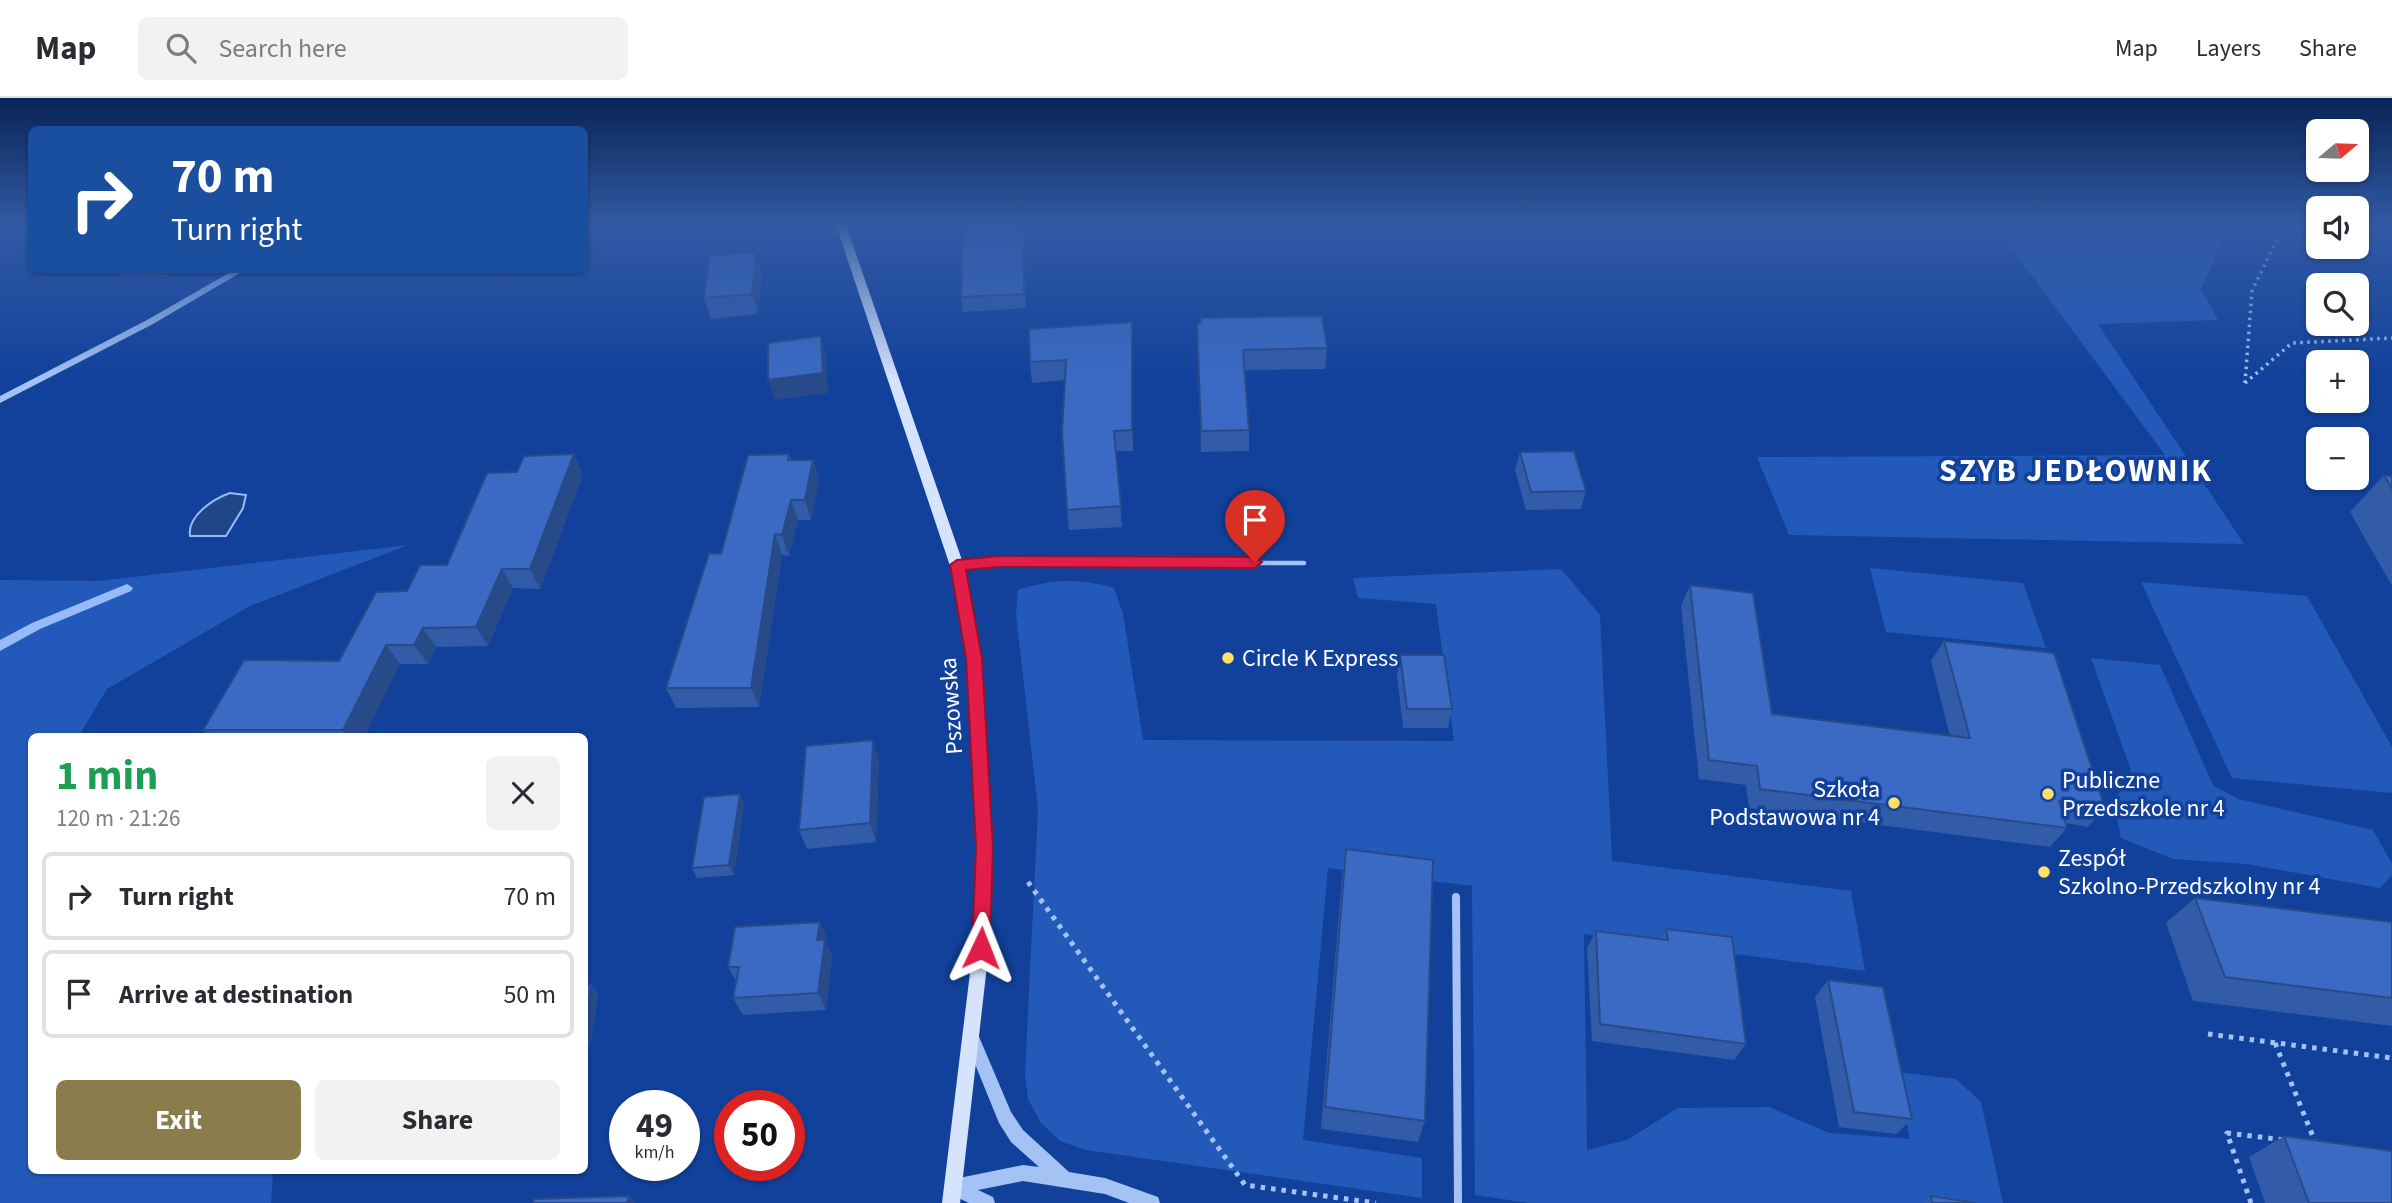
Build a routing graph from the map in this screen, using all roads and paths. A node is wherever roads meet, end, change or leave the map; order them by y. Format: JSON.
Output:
{"nodes":[{"id":1,"x":229,"y":277,"type":"edge"},
{"id":2,"x":859,"y":277,"type":"edge"},
{"id":3,"x":2259,"y":277,"type":"edge"},
{"id":4,"x":2392,"y":338,"type":"edge"},
{"id":5,"x":0,"y":400,"type":"edge"},
{"id":6,"x":1304,"y":563,"type":"dead end"},
{"id":7,"x":957,"y":565,"type":"junction"},
{"id":8,"x":1028,"y":882,"type":"dead end"},
{"id":9,"x":1456,"y":897,"type":"dead end"},
{"id":10,"x":2207,"y":1034,"type":"dead end"},
{"id":11,"x":972,"y":1037,"type":"junction"},
{"id":12,"x":2275,"y":1042,"type":"junction"},
{"id":13,"x":2392,"y":1058,"type":"edge"},
{"id":14,"x":2291,"y":1141,"type":"edge"},
{"id":15,"x":2303,"y":1143,"type":"edge"},
{"id":16,"x":2316,"y":1144,"type":"junction"},
{"id":17,"x":2329,"y":1146,"type":"edge"},
{"id":18,"x":1063,"y":1178,"type":"junction"},
{"id":19,"x":953,"y":1195,"type":"edge"},
{"id":20,"x":987,"y":1203,"type":"edge"},
{"id":21,"x":1152,"y":1203,"type":"edge"},
{"id":22,"x":1376,"y":1203,"type":"edge"},
{"id":23,"x":1458,"y":1203,"type":"edge"},
{"id":24,"x":2251,"y":1203,"type":"edge"}],
"edges":[{"from":1,"to":5,"type":"street"},
{"from":2,"to":7,"type":"main road","name":"Pszowska"},
{"from":3,"to":4,"type":"path"},
{"from":6,"to":7,"type":"lane"},
{"from":7,"to":11,"type":"main road","name":"Pszowska"},
{"from":8,"to":22,"type":"path"},
{"from":9,"to":23,"type":"street"},
{"from":10,"to":12,"type":"path"},
{"from":11,"to":18,"type":"street"},
{"from":11,"to":19,"type":"main road","name":"Pszowska"},
{"from":12,"to":13,"type":"path"},
{"from":12,"to":16,"type":"path"},
{"from":14,"to":24,"type":"path"},
{"from":15,"to":16,"type":"path"},
{"from":16,"to":17,"type":"path"},
{"from":18,"to":19,"type":"street"},
{"from":18,"to":21,"type":"street"},
{"from":19,"to":20,"type":"street"}]}
